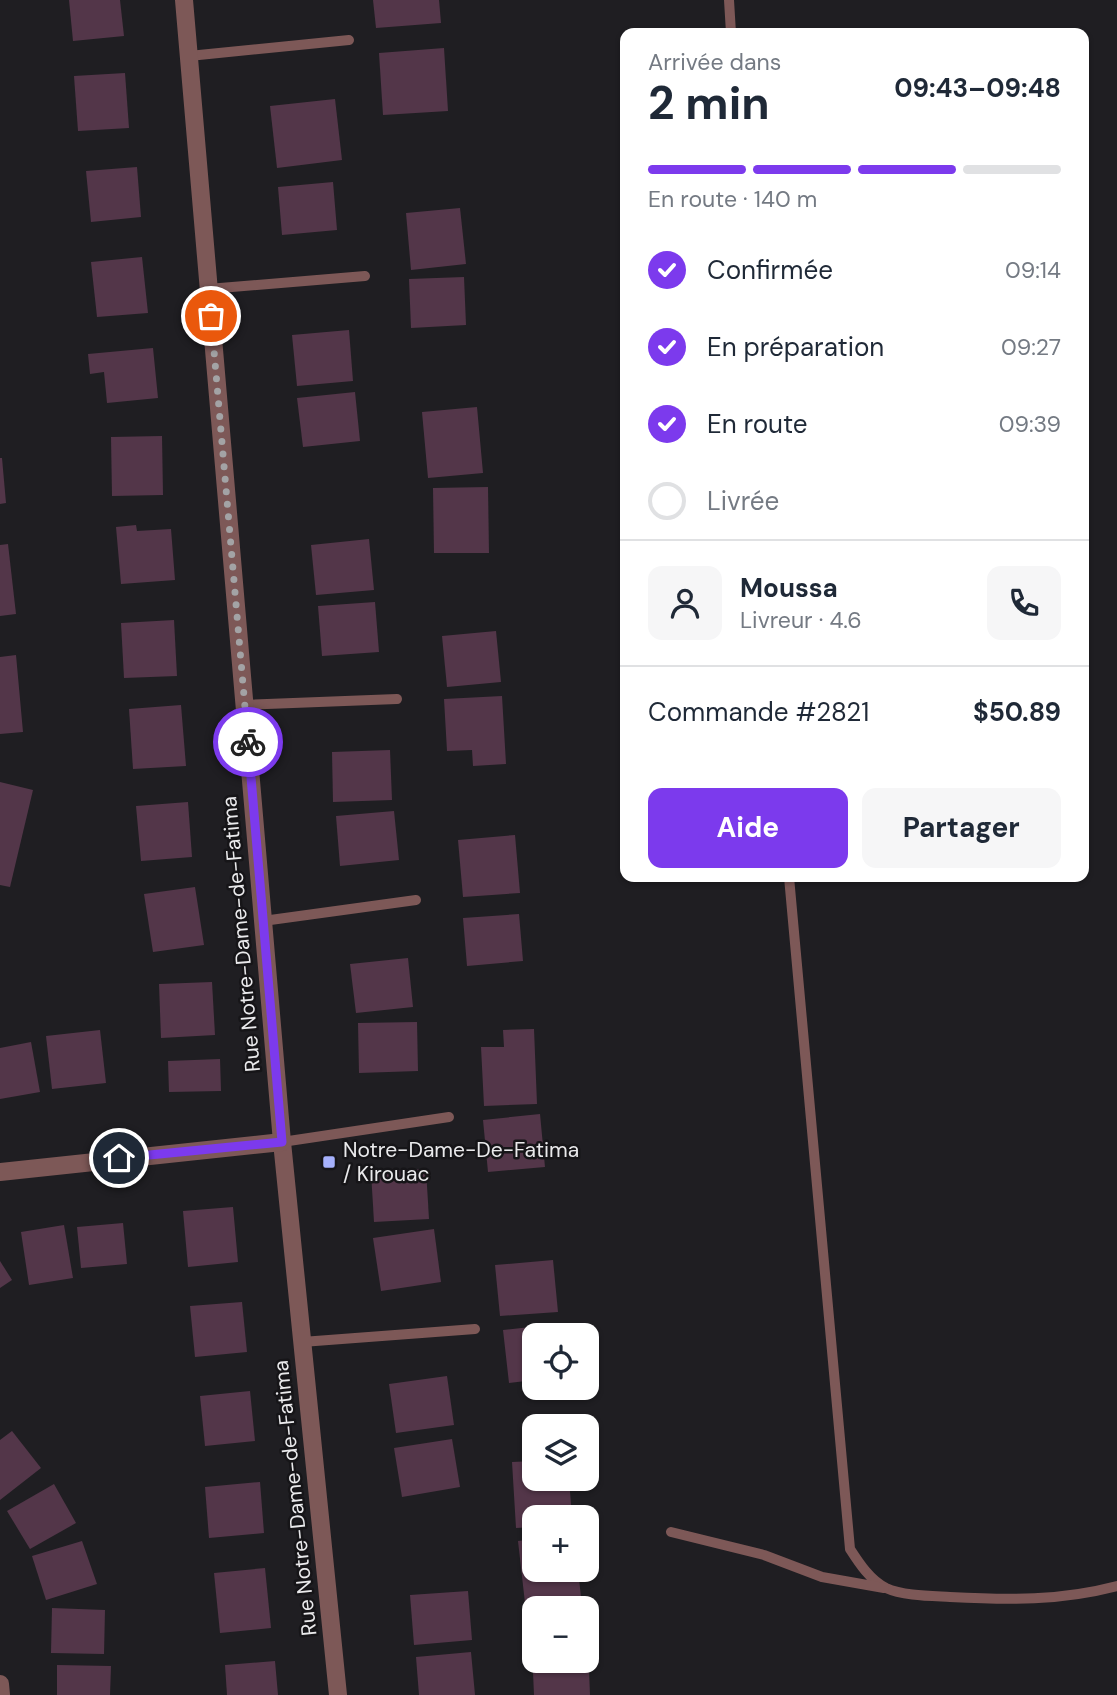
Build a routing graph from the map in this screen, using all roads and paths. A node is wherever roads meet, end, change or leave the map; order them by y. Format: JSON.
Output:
{"nodes":[{"id":1,"x":184,"y":0,"type":"edge"},
{"id":2,"x":729,"y":0,"type":"edge"},
{"id":3,"x":731,"y":28,"type":"edge"},
{"id":4,"x":349,"y":40,"type":"dead end"},
{"id":5,"x":189,"y":56,"type":"junction"},
{"id":6,"x":365,"y":276,"type":"dead end"},
{"id":7,"x":208,"y":289,"type":"junction"},
{"id":8,"x":397,"y":699,"type":"dead end"},
{"id":9,"x":244,"y":705,"type":"junction"},
{"id":10,"x":789,"y":882,"type":"edge"},
{"id":11,"x":416,"y":900,"type":"dead end"},
{"id":12,"x":263,"y":921,"type":"junction"},
{"id":13,"x":449,"y":1117,"type":"dead end"},
{"id":14,"x":282,"y":1142,"type":"junction"},
{"id":15,"x":0,"y":1172,"type":"edge"},
{"id":16,"x":475,"y":1329,"type":"dead end"},
{"id":17,"x":302,"y":1342,"type":"junction"},
{"id":18,"x":671,"y":1532,"type":"dead end"},
{"id":19,"x":1117,"y":1586,"type":"edge"},
{"id":20,"x":887,"y":1588,"type":"junction"},
{"id":21,"x":0,"y":1684,"type":"edge"},
{"id":22,"x":1,"y":1695,"type":"edge"},
{"id":23,"x":338,"y":1695,"type":"edge"}],
"edges":[{"from":1,"to":5,"type":"street","name":"Rue Notre-Dame-de-Fatima"},
{"from":2,"to":3,"type":"lane"},
{"from":4,"to":5,"type":"lane"},
{"from":5,"to":7,"type":"street","name":"Rue Notre-Dame-de-Fatima"},
{"from":6,"to":7,"type":"lane"},
{"from":7,"to":9,"type":"street","name":"Rue Notre-Dame-de-Fatima"},
{"from":8,"to":9,"type":"lane"},
{"from":9,"to":12,"type":"street","name":"Rue Notre-Dame-de-Fatima"},
{"from":10,"to":20,"type":"lane"},
{"from":11,"to":12,"type":"lane"},
{"from":12,"to":14,"type":"street","name":"Rue Notre-Dame-de-Fatima"},
{"from":13,"to":14,"type":"lane"},
{"from":14,"to":15,"type":"street"},
{"from":14,"to":17,"type":"street","name":"Rue Notre-Dame-de-Fatima"},
{"from":16,"to":17,"type":"lane"},
{"from":17,"to":23,"type":"street","name":"Rue Notre-Dame-de-Fatima"},
{"from":18,"to":20,"type":"lane"},
{"from":19,"to":20,"type":"lane"},
{"from":21,"to":22,"type":"street"}]}
